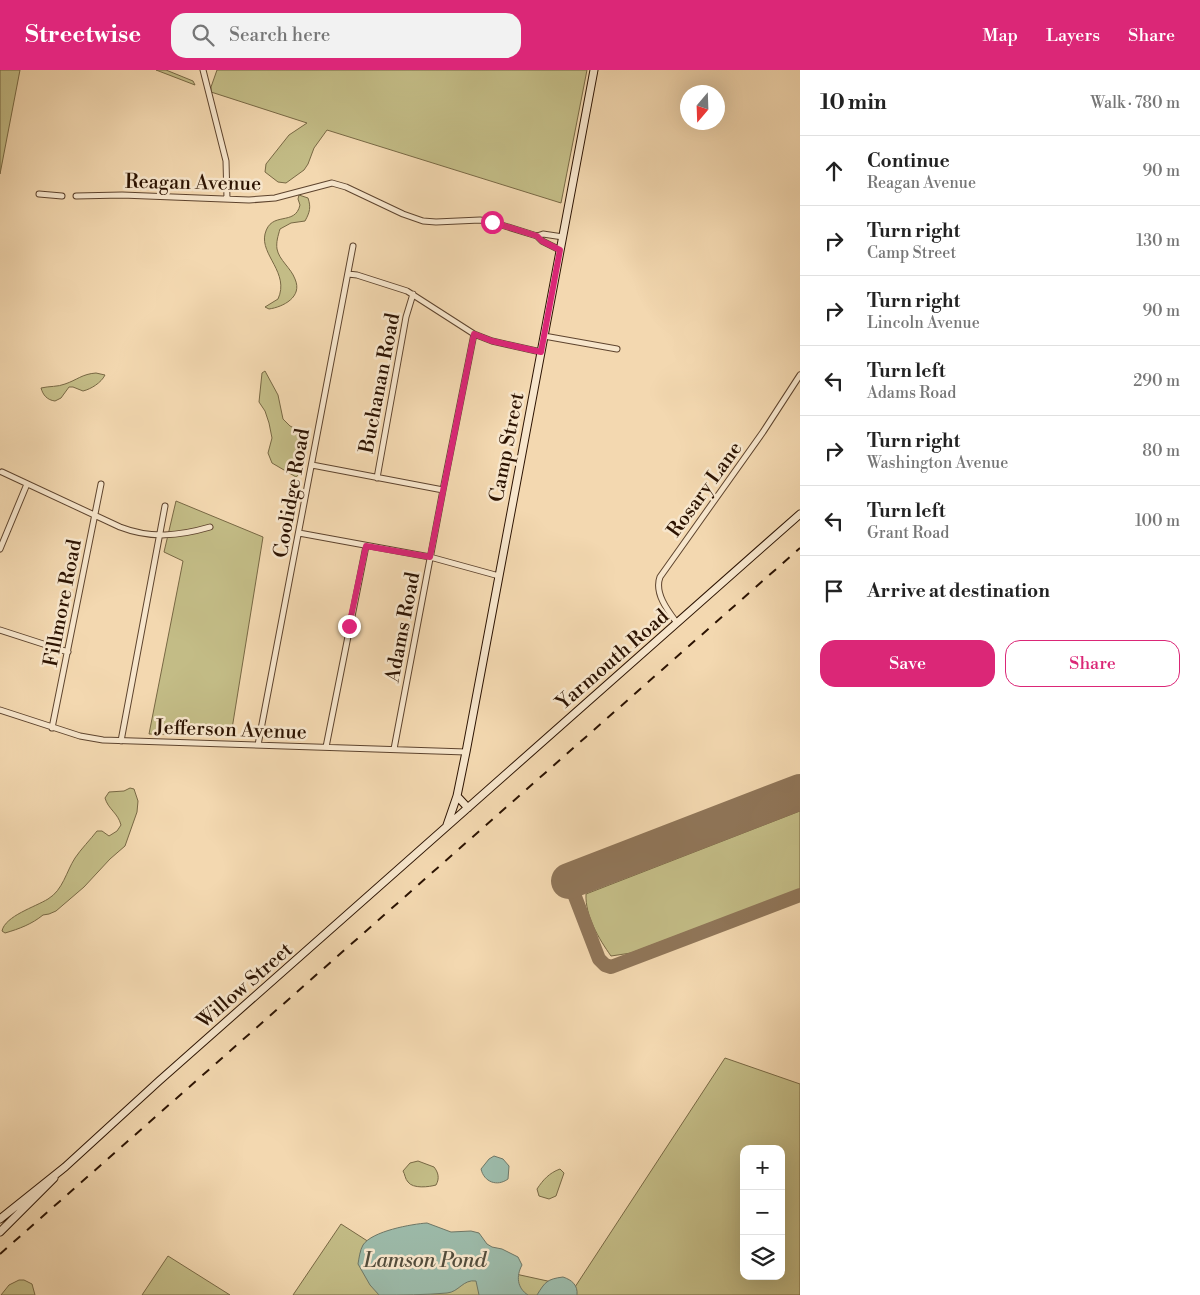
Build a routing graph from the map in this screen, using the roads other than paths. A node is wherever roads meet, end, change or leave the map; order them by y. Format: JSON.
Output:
{"nodes":[{"id":1,"x":203,"y":70,"type":"edge"},
{"id":2,"x":594,"y":70,"type":"edge"},
{"id":3,"x":39,"y":194,"type":"dead end"},
{"id":4,"x":62,"y":196,"type":"dead end"},
{"id":5,"x":76,"y":196,"type":"dead end"},
{"id":6,"x":227,"y":199,"type":"junction"},
{"id":7,"x":537,"y":236,"type":"junction"},
{"id":8,"x":563,"y":237,"type":"junction"},
{"id":9,"x":353,"y":246,"type":"dead end"},
{"id":10,"x":560,"y":250,"type":"junction"},
{"id":11,"x":348,"y":274,"type":"junction"},
{"id":12,"x":413,"y":294,"type":"junction"},
{"id":13,"x":474,"y":334,"type":"junction"},
{"id":14,"x":544,"y":336,"type":"junction"},
{"id":15,"x":616,"y":349,"type":"dead end"},
{"id":16,"x":541,"y":352,"type":"junction"},
{"id":17,"x":800,"y":375,"type":"edge"},
{"id":18,"x":312,"y":465,"type":"junction"},
{"id":19,"x":2,"y":472,"type":"dead end"},
{"id":20,"x":377,"y":478,"type":"junction"},
{"id":21,"x":28,"y":484,"type":"junction"},
{"id":22,"x":101,"y":484,"type":"dead end"},
{"id":23,"x":443,"y":490,"type":"junction"},
{"id":24,"x":166,"y":506,"type":"dead end"},
{"id":25,"x":800,"y":514,"type":"edge"},
{"id":26,"x":95,"y":515,"type":"junction"},
{"id":27,"x":210,"y":527,"type":"dead end"},
{"id":28,"x":299,"y":533,"type":"junction"},
{"id":29,"x":159,"y":536,"type":"junction"},
{"id":30,"x":366,"y":546,"type":"junction"},
{"id":31,"x":0,"y":549,"type":"edge"},
{"id":32,"x":430,"y":557,"type":"junction"},
{"id":33,"x":499,"y":576,"type":"junction"},
{"id":34,"x":678,"y":623,"type":"junction"},
{"id":35,"x":0,"y":630,"type":"edge"},
{"id":36,"x":68,"y":652,"type":"junction"},
{"id":37,"x":0,"y":710,"type":"edge"},
{"id":38,"x":52,"y":728,"type":"junction"},
{"id":39,"x":120,"y":741,"type":"junction"},
{"id":40,"x":258,"y":745,"type":"junction"},
{"id":41,"x":326,"y":747,"type":"junction"},
{"id":42,"x":394,"y":749,"type":"junction"},
{"id":43,"x":466,"y":752,"type":"junction"},
{"id":44,"x":457,"y":796,"type":"junction"},
{"id":45,"x":468,"y":808,"type":"junction"},
{"id":46,"x":445,"y":828,"type":"junction"},
{"id":47,"x":65,"y":1167,"type":"junction"},
{"id":48,"x":0,"y":1219,"type":"edge"},
{"id":49,"x":0,"y":1232,"type":"edge"}],
"edges":[{"from":1,"to":6,"type":"street"},
{"from":2,"to":8,"type":"main road","name":"Camp Street"},
{"from":3,"to":4,"type":"street"},
{"from":5,"to":6,"type":"street","name":"Reagan Avenue"},
{"from":6,"to":7,"type":"street","name":"Reagan Avenue"},
{"from":7,"to":8,"type":"street","name":"Reagan Avenue"},
{"from":7,"to":10,"type":"street","name":"Reagan Avenue"},
{"from":8,"to":10,"type":"main road","name":"Camp Street"},
{"from":9,"to":11,"type":"street","name":"Coolidge Road"},
{"from":10,"to":14,"type":"main road","name":"Camp Street"},
{"from":11,"to":12,"type":"street"},
{"from":11,"to":18,"type":"street","name":"Coolidge Road"},
{"from":12,"to":13,"type":"street"},
{"from":12,"to":20,"type":"street","name":"Buchanan Road"},
{"from":13,"to":16,"type":"street"},
{"from":13,"to":23,"type":"street","name":"Adams Road"},
{"from":14,"to":15,"type":"street"},
{"from":14,"to":16,"type":"main road","name":"Camp Street"},
{"from":16,"to":33,"type":"main road","name":"Camp Street"},
{"from":17,"to":34,"type":"street","name":"Rosary Lane"},
{"from":18,"to":20,"type":"street"},
{"from":18,"to":28,"type":"street","name":"Coolidge Road"},
{"from":19,"to":21,"type":"street"},
{"from":20,"to":23,"type":"street"},
{"from":21,"to":26,"type":"street"},
{"from":21,"to":31,"type":"street"},
{"from":22,"to":26,"type":"street","name":"Fillmore Road"},
{"from":23,"to":32,"type":"street","name":"Adams Road"},
{"from":24,"to":29,"type":"street"},
{"from":25,"to":34,"type":"main road","name":"Yarmouth Road"},
{"from":26,"to":29,"type":"street"},
{"from":26,"to":36,"type":"street","name":"Fillmore Road"},
{"from":27,"to":29,"type":"street"},
{"from":28,"to":30,"type":"street"},
{"from":28,"to":40,"type":"street","name":"Coolidge Road"},
{"from":29,"to":39,"type":"street"},
{"from":30,"to":32,"type":"street"},
{"from":30,"to":41,"type":"street"},
{"from":32,"to":33,"type":"street"},
{"from":32,"to":42,"type":"street","name":"Adams Road"},
{"from":33,"to":43,"type":"main road","name":"Camp Street"},
{"from":34,"to":45,"type":"main road","name":"Yarmouth Road"},
{"from":35,"to":36,"type":"street"},
{"from":36,"to":38,"type":"street","name":"Fillmore Road"},
{"from":37,"to":38,"type":"street","name":"Jefferson Avenue"},
{"from":38,"to":39,"type":"street","name":"Jefferson Avenue"},
{"from":39,"to":40,"type":"street","name":"Jefferson Avenue"},
{"from":40,"to":41,"type":"street","name":"Jefferson Avenue"},
{"from":41,"to":42,"type":"street","name":"Jefferson Avenue"},
{"from":42,"to":43,"type":"street","name":"Jefferson Avenue"},
{"from":43,"to":44,"type":"main road","name":"Camp Street"},
{"from":44,"to":45,"type":"main road"},
{"from":44,"to":46,"type":"main road","name":"Camp Street"},
{"from":45,"to":46,"type":"main road","name":"Yarmouth Road"},
{"from":46,"to":47,"type":"main road","name":"Willow Street"},
{"from":47,"to":48,"type":"main road","name":"Willow Street"},
{"from":47,"to":49,"type":"main road","name":"Willow Street"}]}
